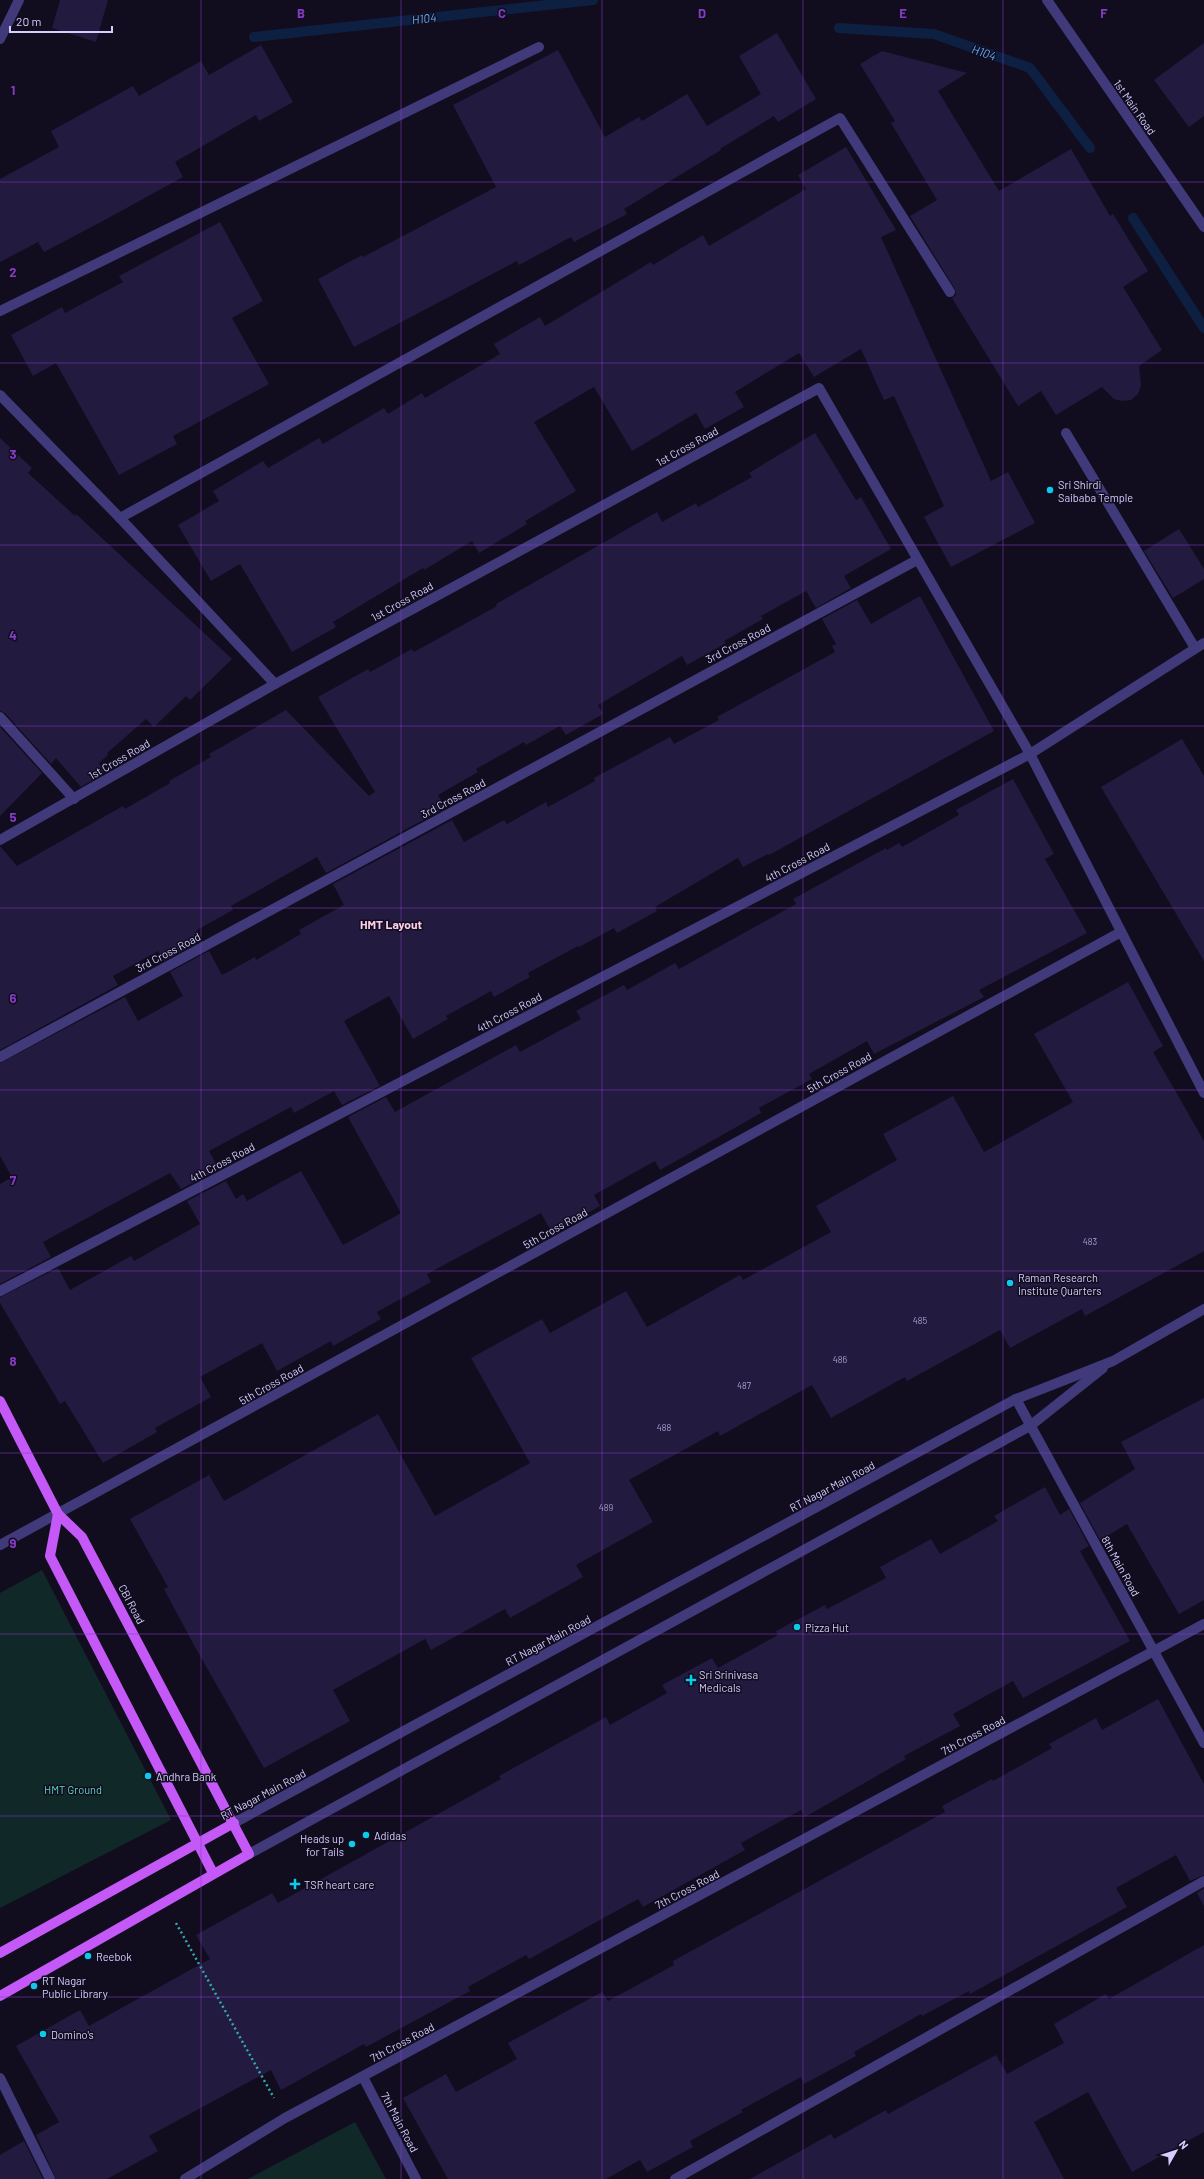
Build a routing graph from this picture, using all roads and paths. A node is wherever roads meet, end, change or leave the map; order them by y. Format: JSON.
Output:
{"nodes":[{"id":1,"x":18,"y":0,"type":"edge"},
{"id":2,"x":1047,"y":0,"type":"edge"},
{"id":3,"x":3,"y":26,"type":"edge"},
{"id":4,"x":0,"y":40,"type":"edge"},
{"id":5,"x":539,"y":47,"type":"dead end"},
{"id":6,"x":1204,"y":227,"type":"edge"},
{"id":7,"x":950,"y":292,"type":"dead end"},
{"id":8,"x":0,"y":311,"type":"edge"},
{"id":9,"x":0,"y":395,"type":"edge"},
{"id":10,"x":1066,"y":433,"type":"dead end"},
{"id":11,"x":120,"y":518,"type":"junction"},
{"id":12,"x":917,"y":560,"type":"junction"},
{"id":13,"x":1200,"y":646,"type":"edge"},
{"id":14,"x":275,"y":684,"type":"junction"},
{"id":15,"x":0,"y":717,"type":"edge"},
{"id":16,"x":1030,"y":754,"type":"junction"},
{"id":17,"x":74,"y":798,"type":"junction"},
{"id":18,"x":0,"y":840,"type":"edge"},
{"id":19,"x":1121,"y":932,"type":"junction"},
{"id":20,"x":0,"y":1057,"type":"edge"},
{"id":21,"x":1204,"y":1093,"type":"edge"},
{"id":22,"x":0,"y":1291,"type":"edge"},
{"id":23,"x":1204,"y":1309,"type":"edge"},
{"id":24,"x":1113,"y":1361,"type":"junction"},
{"id":25,"x":1016,"y":1399,"type":"junction"},
{"id":26,"x":0,"y":1401,"type":"edge"},
{"id":27,"x":1030,"y":1426,"type":"junction"},
{"id":28,"x":58,"y":1514,"type":"junction"},
{"id":29,"x":0,"y":1545,"type":"edge"},
{"id":30,"x":1204,"y":1624,"type":"edge"},
{"id":31,"x":1154,"y":1651,"type":"junction"},
{"id":32,"x":1204,"y":1744,"type":"edge"},
{"id":33,"x":234,"y":1823,"type":"junction"},
{"id":34,"x":198,"y":1842,"type":"junction"},
{"id":35,"x":249,"y":1854,"type":"junction"},
{"id":36,"x":213,"y":1873,"type":"junction"},
{"id":37,"x":1204,"y":1881,"type":"edge"},
{"id":38,"x":174,"y":1919,"type":"dead end"},
{"id":39,"x":0,"y":1953,"type":"edge"},
{"id":40,"x":0,"y":1996,"type":"edge"},
{"id":41,"x":362,"y":2077,"type":"junction"},
{"id":42,"x":0,"y":2078,"type":"edge"},
{"id":43,"x":285,"y":2118,"type":"junction"},
{"id":44,"x":50,"y":2179,"type":"edge"},
{"id":45,"x":185,"y":2179,"type":"edge"},
{"id":46,"x":416,"y":2179,"type":"edge"},
{"id":47,"x":675,"y":2179,"type":"edge"}],
"edges":[{"from":1,"to":3,"type":"street"},
{"from":2,"to":6,"type":"street","name":"1st Main Road"},
{"from":3,"to":4,"type":"street"},
{"from":5,"to":8,"type":"street"},
{"from":7,"to":11,"type":"street"},
{"from":9,"to":11,"type":"street"},
{"from":10,"to":13,"type":"street"},
{"from":11,"to":14,"type":"street"},
{"from":12,"to":14,"type":"street","name":"1st Cross Road"},
{"from":12,"to":16,"type":"street"},
{"from":12,"to":20,"type":"street","name":"3rd Cross Road"},
{"from":13,"to":16,"type":"street","name":"4th Cross Road"},
{"from":14,"to":17,"type":"street","name":"1st Cross Road"},
{"from":15,"to":17,"type":"street"},
{"from":16,"to":19,"type":"street"},
{"from":16,"to":22,"type":"street","name":"4th Cross Road"},
{"from":17,"to":18,"type":"street","name":"1st Cross Road"},
{"from":19,"to":21,"type":"street"},
{"from":19,"to":28,"type":"street","name":"5th Cross Road"},
{"from":23,"to":24,"type":"street","name":"RT Nagar Main Road"},
{"from":24,"to":25,"type":"street","name":"RT Nagar Main Road"},
{"from":24,"to":27,"type":"street","name":"RT Nagar Main Road"},
{"from":25,"to":27,"type":"street","name":"8th Main Road"},
{"from":25,"to":33,"type":"street","name":"RT Nagar Main Road"},
{"from":26,"to":28,"type":"main road","name":"CBI Road"},
{"from":27,"to":31,"type":"street","name":"8th Main Road"},
{"from":27,"to":35,"type":"street","name":"RT Nagar Main Road"},
{"from":28,"to":29,"type":"street","name":"5th Cross Road"},
{"from":28,"to":33,"type":"main road","name":"CBI Road"},
{"from":28,"to":34,"type":"main road"},
{"from":30,"to":31,"type":"street","name":"7th Cross Road"},
{"from":31,"to":32,"type":"street","name":"8th Main Road"},
{"from":31,"to":41,"type":"street","name":"7th Cross Road"},
{"from":33,"to":34,"type":"main road","name":"RT Nagar Main Road"},
{"from":33,"to":35,"type":"main road","name":"CBI Road"},
{"from":34,"to":36,"type":"main road"},
{"from":34,"to":39,"type":"main road","name":"RT Nagar Main Road"},
{"from":35,"to":36,"type":"main road"},
{"from":36,"to":40,"type":"main road"},
{"from":37,"to":47,"type":"street"},
{"from":38,"to":43,"type":"path"},
{"from":41,"to":43,"type":"street","name":"7th Cross Road"},
{"from":41,"to":46,"type":"street","name":"7th Main Road"},
{"from":42,"to":44,"type":"street"},
{"from":43,"to":45,"type":"street","name":"7th Cross Road"}]}
